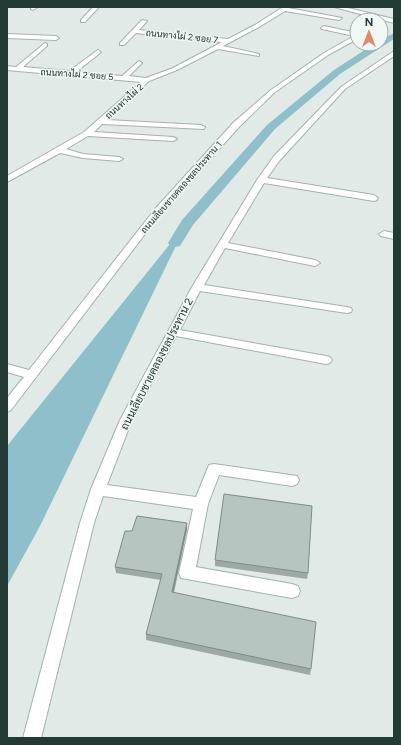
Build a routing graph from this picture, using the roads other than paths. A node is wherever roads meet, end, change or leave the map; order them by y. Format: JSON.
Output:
{"nodes":[{"id":1,"x":96,"y":7,"type":"edge"},
{"id":2,"x":337,"y":7,"type":"edge"},
{"id":3,"x":286,"y":8,"type":"edge"},
{"id":4,"x":339,"y":18,"type":"dead end"},
{"id":5,"x":83,"y":21,"type":"dead end"},
{"id":6,"x":144,"y":21,"type":"dead end"},
{"id":7,"x":393,"y":21,"type":"edge"},
{"id":8,"x":324,"y":28,"type":"dead end"},
{"id":9,"x":136,"y":31,"type":"junction"},
{"id":10,"x":349,"y":34,"type":"edge"},
{"id":11,"x":7,"y":36,"type":"edge"},
{"id":12,"x":56,"y":38,"type":"dead end"},
{"id":13,"x":229,"y":41,"type":"junction"},
{"id":14,"x":349,"y":41,"type":"edge"},
{"id":15,"x":122,"y":44,"type":"dead end"},
{"id":16,"x":45,"y":45,"type":"dead end"},
{"id":17,"x":217,"y":47,"type":"junction"},
{"id":18,"x":98,"y":52,"type":"dead end"},
{"id":19,"x":394,"y":53,"type":"edge"},
{"id":20,"x":257,"y":55,"type":"dead end"},
{"id":21,"x":139,"y":63,"type":"dead end"},
{"id":22,"x":7,"y":68,"type":"edge"},
{"id":23,"x":17,"y":69,"type":"junction"},
{"id":24,"x":71,"y":73,"type":"junction"},
{"id":25,"x":125,"y":77,"type":"junction"},
{"id":26,"x":147,"y":80,"type":"junction"},
{"id":27,"x":100,"y":122,"type":"junction"},
{"id":28,"x":202,"y":127,"type":"dead end"},
{"id":29,"x":87,"y":134,"type":"junction"},
{"id":30,"x":173,"y":139,"type":"dead end"},
{"id":31,"x":58,"y":150,"type":"junction"},
{"id":32,"x":119,"y":159,"type":"dead end"},
{"id":33,"x":8,"y":178,"type":"edge"},
{"id":34,"x":261,"y":180,"type":"junction"},
{"id":35,"x":374,"y":198,"type":"dead end"},
{"id":36,"x":384,"y":234,"type":"dead end"},
{"id":37,"x":394,"y":236,"type":"edge"},
{"id":38,"x":222,"y":245,"type":"junction"},
{"id":39,"x":315,"y":263,"type":"dead end"},
{"id":40,"x":197,"y":287,"type":"junction"},
{"id":41,"x":347,"y":310,"type":"dead end"},
{"id":42,"x":172,"y":332,"type":"junction"},
{"id":43,"x":326,"y":360,"type":"dead end"},
{"id":44,"x":7,"y":368,"type":"edge"},
{"id":45,"x":32,"y":375,"type":"junction"},
{"id":46,"x":7,"y":407,"type":"edge"},
{"id":47,"x":292,"y":480,"type":"dead end"},
{"id":48,"x":98,"y":489,"type":"junction"},
{"id":49,"x":201,"y":504,"type":"junction"},
{"id":50,"x":292,"y":591,"type":"dead end"},
{"id":51,"x":32,"y":738,"type":"edge"}],
"edges":[{"from":1,"to":5,"type":"street"},
{"from":2,"to":7,"type":"street"},
{"from":3,"to":4,"type":"street"},
{"from":3,"to":13,"type":"street","name":"ถนนทางไผ่ 2"},
{"from":6,"to":9,"type":"street"},
{"from":8,"to":10,"type":"street"},
{"from":9,"to":13,"type":"street","name":"ถนนทางไผ่ 2 ซอย 7"},
{"from":9,"to":15,"type":"street"},
{"from":11,"to":12,"type":"street"},
{"from":13,"to":17,"type":"street","name":"ถนนทางไผ่ 2"},
{"from":14,"to":45,"type":"street","name":"ถนนเลียบชายคลองชลประทาน 1"},
{"from":16,"to":23,"type":"street"},
{"from":17,"to":20,"type":"street"},
{"from":17,"to":26,"type":"street","name":"ถนนทางไผ่ 2"},
{"from":18,"to":24,"type":"street"},
{"from":19,"to":34,"type":"street","name":"ถนนเลียบชายคลองชลประทาน 2"},
{"from":21,"to":25,"type":"street"},
{"from":22,"to":23,"type":"street","name":"ถนนทางไผ่ 2 ซอย 5"},
{"from":23,"to":24,"type":"street","name":"ถนนทางไผ่ 2 ซอย 5"},
{"from":24,"to":25,"type":"street","name":"ถนนทางไผ่ 2 ซอย 5"},
{"from":25,"to":26,"type":"street","name":"ถนนทางไผ่ 2 ซอย 5"},
{"from":26,"to":27,"type":"street","name":"ถนนทางไผ่ 2"},
{"from":27,"to":28,"type":"street"},
{"from":27,"to":29,"type":"street","name":"ถนนทางไผ่ 2"},
{"from":29,"to":30,"type":"street"},
{"from":29,"to":31,"type":"street","name":"ถนนทางไผ่ 2"},
{"from":31,"to":32,"type":"street"},
{"from":31,"to":33,"type":"street","name":"ถนนทางไผ่ 2"},
{"from":34,"to":35,"type":"street"},
{"from":34,"to":38,"type":"street","name":"ถนนเลียบชายคลองชลประทาน 2"},
{"from":36,"to":37,"type":"street"},
{"from":38,"to":39,"type":"street"},
{"from":38,"to":40,"type":"street","name":"ถนนเลียบชายคลองชลประทาน 2"},
{"from":40,"to":41,"type":"street"},
{"from":40,"to":42,"type":"street","name":"ถนนเลียบชายคลองชลประทาน 2"},
{"from":42,"to":43,"type":"street"},
{"from":42,"to":48,"type":"street","name":"ถนนเลียบชายคลองชลประทาน 2"},
{"from":44,"to":45,"type":"street"},
{"from":45,"to":46,"type":"street","name":"ถนนเลียบชายคลองชลประทาน 1"},
{"from":47,"to":49,"type":"street"},
{"from":48,"to":49,"type":"street"},
{"from":48,"to":51,"type":"street","name":"ถนนเลียบชายคลองชลประทาน 2"},
{"from":49,"to":50,"type":"street"}]}
